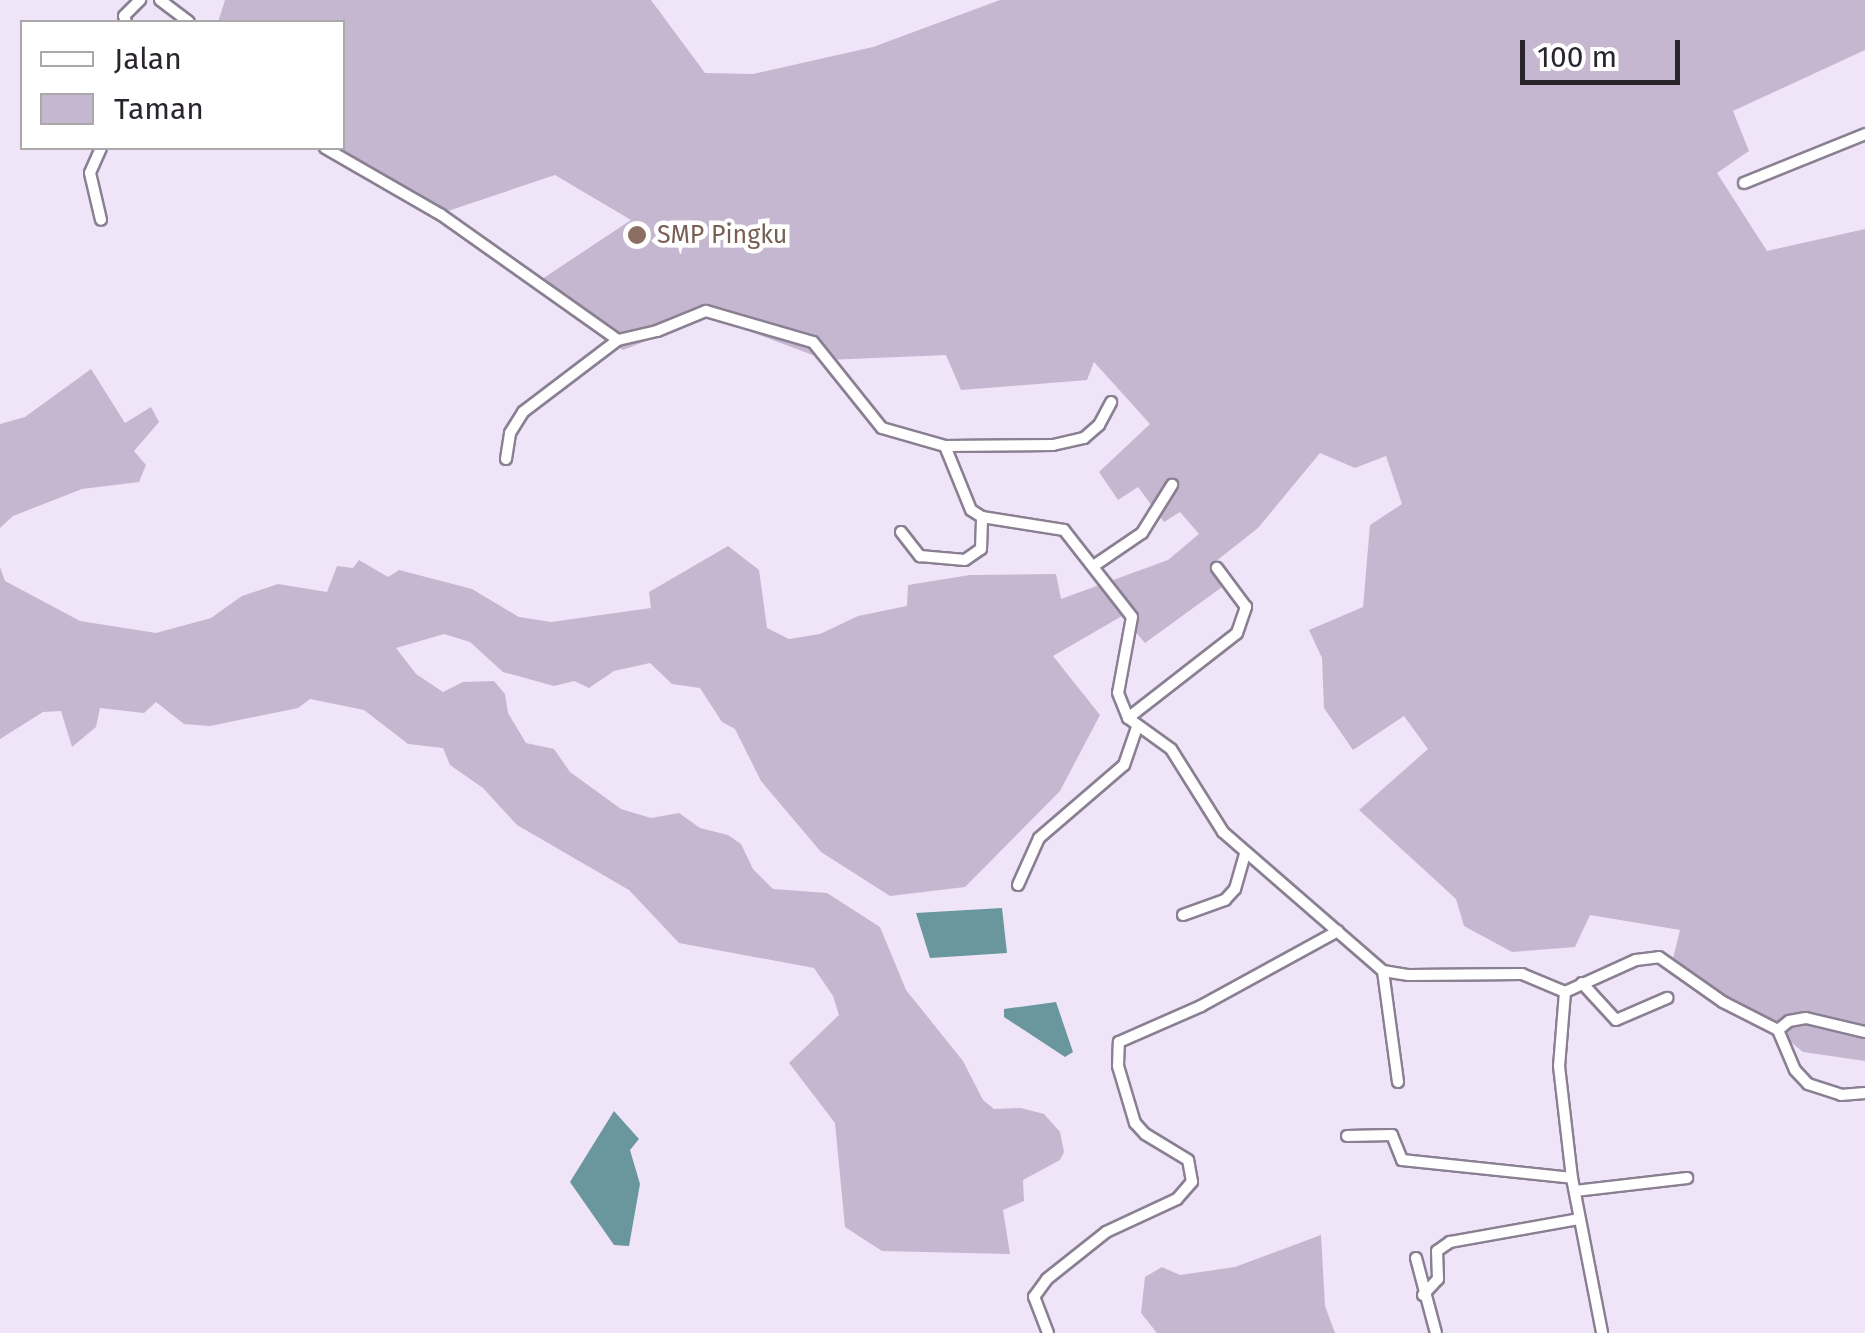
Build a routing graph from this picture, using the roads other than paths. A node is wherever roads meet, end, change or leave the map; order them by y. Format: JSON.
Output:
{"nodes":[{"id":1,"x":140,"y":0,"type":"edge"},
{"id":2,"x":160,"y":0,"type":"edge"},
{"id":3,"x":125,"y":20,"type":"edge"},
{"id":4,"x":187,"y":20,"type":"edge"},
{"id":5,"x":1865,"y":134,"type":"edge"},
{"id":6,"x":100,"y":150,"type":"edge"},
{"id":7,"x":328,"y":150,"type":"edge"},
{"id":8,"x":1744,"y":183,"type":"dead end"},
{"id":9,"x":102,"y":220,"type":"dead end"},
{"id":10,"x":618,"y":340,"type":"junction"},
{"id":11,"x":1111,"y":402,"type":"dead end"},
{"id":12,"x":945,"y":446,"type":"junction"},
{"id":13,"x":506,"y":460,"type":"dead end"},
{"id":14,"x":1172,"y":485,"type":"dead end"},
{"id":15,"x":982,"y":517,"type":"junction"},
{"id":16,"x":901,"y":532,"type":"dead end"},
{"id":17,"x":1094,"y":565,"type":"junction"},
{"id":18,"x":1217,"y":568,"type":"dead end"},
{"id":19,"x":1128,"y":718,"type":"junction"},
{"id":20,"x":1137,"y":728,"type":"junction"},
{"id":21,"x":1245,"y":854,"type":"junction"},
{"id":22,"x":1018,"y":885,"type":"dead end"},
{"id":23,"x":1183,"y":916,"type":"dead end"},
{"id":24,"x":1338,"y":930,"type":"junction"},
{"id":25,"x":1383,"y":971,"type":"junction"},
{"id":26,"x":1582,"y":983,"type":"junction"},
{"id":27,"x":1565,"y":992,"type":"junction"},
{"id":28,"x":1667,"y":998,"type":"dead end"},
{"id":29,"x":1778,"y":1030,"type":"junction"},
{"id":30,"x":1865,"y":1032,"type":"edge"},
{"id":31,"x":1398,"y":1082,"type":"dead end"},
{"id":32,"x":1865,"y":1093,"type":"edge"},
{"id":33,"x":1347,"y":1136,"type":"dead end"},
{"id":34,"x":1687,"y":1178,"type":"dead end"},
{"id":35,"x":1574,"y":1185,"type":"junction"},
{"id":36,"x":1579,"y":1219,"type":"junction"},
{"id":37,"x":1416,"y":1258,"type":"dead end"},
{"id":38,"x":1423,"y":1295,"type":"junction"},
{"id":39,"x":1048,"y":1333,"type":"edge"},
{"id":40,"x":1436,"y":1333,"type":"edge"},
{"id":41,"x":1602,"y":1333,"type":"edge"}],
"edges":[{"from":1,"to":3,"type":"street"},
{"from":2,"to":4,"type":"street"},
{"from":5,"to":8,"type":"street"},
{"from":6,"to":9,"type":"street"},
{"from":7,"to":10,"type":"street"},
{"from":10,"to":12,"type":"street"},
{"from":10,"to":13,"type":"street"},
{"from":11,"to":12,"type":"street"},
{"from":12,"to":15,"type":"street"},
{"from":14,"to":17,"type":"street"},
{"from":15,"to":16,"type":"street"},
{"from":15,"to":17,"type":"street"},
{"from":17,"to":19,"type":"street"},
{"from":18,"to":19,"type":"street"},
{"from":19,"to":20,"type":"street"},
{"from":20,"to":21,"type":"street"},
{"from":20,"to":22,"type":"street"},
{"from":21,"to":23,"type":"street"},
{"from":21,"to":24,"type":"street"},
{"from":24,"to":25,"type":"street"},
{"from":24,"to":39,"type":"street"},
{"from":25,"to":27,"type":"street"},
{"from":25,"to":31,"type":"street"},
{"from":26,"to":27,"type":"street"},
{"from":26,"to":28,"type":"street"},
{"from":26,"to":29,"type":"street"},
{"from":27,"to":35,"type":"street"},
{"from":29,"to":30,"type":"street"},
{"from":29,"to":32,"type":"street"},
{"from":33,"to":35,"type":"street"},
{"from":34,"to":35,"type":"street"},
{"from":35,"to":36,"type":"street"},
{"from":36,"to":38,"type":"street"},
{"from":36,"to":41,"type":"street"},
{"from":37,"to":38,"type":"street"},
{"from":38,"to":40,"type":"street"}]}
